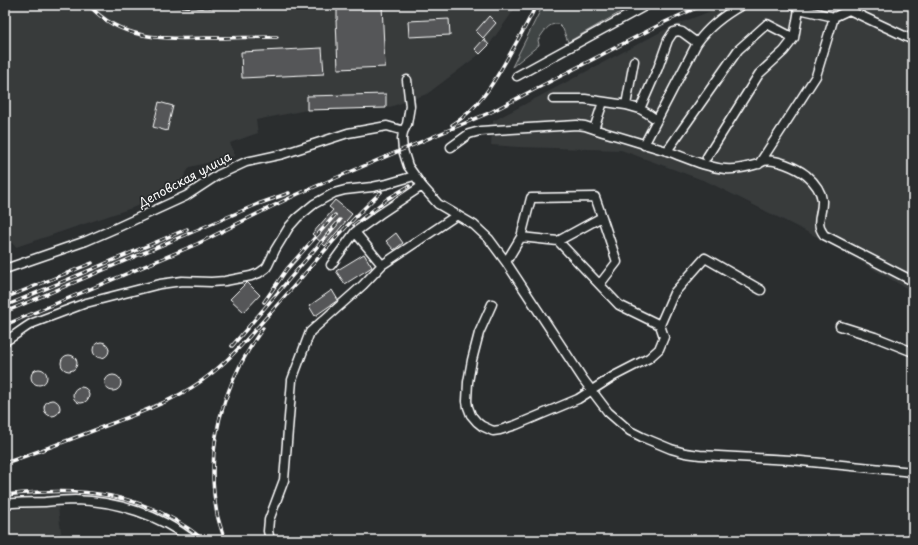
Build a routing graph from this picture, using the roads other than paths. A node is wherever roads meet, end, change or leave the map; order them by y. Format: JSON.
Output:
{"nodes":[{"id":1,"x":647,"y":5,"type":"edge"},
{"id":2,"x":742,"y":5,"type":"edge"},
{"id":3,"x":796,"y":7,"type":"edge"},
{"id":4,"x":834,"y":17,"type":"junction"},
{"id":5,"x":794,"y":38,"type":"junction"},
{"id":6,"x":913,"y":40,"type":"edge"},
{"id":7,"x":697,"y":43,"type":"junction"},
{"id":8,"x":634,"y":61,"type":"dead end"},
{"id":9,"x":517,"y":76,"type":"dead end"},
{"id":10,"x":408,"y":80,"type":"dead end"},
{"id":11,"x":553,"y":99,"type":"dead end"},
{"id":12,"x":603,"y":102,"type":"junction"},
{"id":13,"x":626,"y":105,"type":"junction"},
{"id":14,"x":640,"y":109,"type":"junction"},
{"id":15,"x":657,"y":120,"type":"junction"},
{"id":16,"x":594,"y":128,"type":"junction"},
{"id":17,"x":403,"y":132,"type":"junction"},
{"id":18,"x":644,"y":145,"type":"junction"},
{"id":19,"x":451,"y":147,"type":"dead end"},
{"id":20,"x":667,"y":151,"type":"junction"},
{"id":21,"x":707,"y":157,"type":"dead end"},
{"id":22,"x":759,"y":164,"type":"junction"},
{"id":23,"x":414,"y":176,"type":"junction"},
{"id":24,"x":422,"y":186,"type":"junction"},
{"id":25,"x":457,"y":215,"type":"junction"},
{"id":26,"x":602,"y":217,"type":"junction"},
{"id":27,"x":355,"y":232,"type":"junction"},
{"id":28,"x":522,"y":237,"type":"junction"},
{"id":29,"x":558,"y":241,"type":"junction"},
{"id":30,"x":506,"y":262,"type":"junction"},
{"id":31,"x":382,"y":264,"type":"junction"},
{"id":32,"x":331,"y":265,"type":"dead end"},
{"id":33,"x":5,"y":269,"type":"edge"},
{"id":34,"x":913,"y":281,"type":"edge"},
{"id":35,"x":600,"y":284,"type":"junction"},
{"id":36,"x":761,"y":290,"type":"dead end"},
{"id":37,"x":492,"y":304,"type":"dead end"},
{"id":38,"x":660,"y":326,"type":"junction"},
{"id":39,"x":840,"y":326,"type":"dead end"},
{"id":40,"x":5,"y":340,"type":"edge"},
{"id":41,"x":913,"y":352,"type":"edge"},
{"id":42,"x":591,"y":391,"type":"junction"},
{"id":43,"x":913,"y":472,"type":"edge"},
{"id":44,"x":5,"y":504,"type":"edge"},
{"id":45,"x":192,"y":540,"type":"edge"},
{"id":46,"x":270,"y":540,"type":"edge"}],
"edges":[{"from":1,"to":9,"type":"street"},
{"from":2,"to":7,"type":"street"},
{"from":3,"to":4,"type":"street"},
{"from":3,"to":5,"type":"street"},
{"from":4,"to":6,"type":"street"},
{"from":4,"to":22,"type":"street"},
{"from":5,"to":20,"type":"street"},
{"from":5,"to":21,"type":"street"},
{"from":7,"to":14,"type":"street"},
{"from":7,"to":15,"type":"street"},
{"from":8,"to":13,"type":"street"},
{"from":10,"to":17,"type":"street"},
{"from":11,"to":12,"type":"street"},
{"from":12,"to":13,"type":"street"},
{"from":12,"to":16,"type":"street"},
{"from":13,"to":14,"type":"street"},
{"from":14,"to":15,"type":"street"},
{"from":15,"to":18,"type":"street"},
{"from":16,"to":18,"type":"street"},
{"from":16,"to":19,"type":"street"},
{"from":17,"to":23,"type":"street"},
{"from":17,"to":33,"type":"street","name":"Деповская улица"},
{"from":18,"to":20,"type":"street"},
{"from":20,"to":22,"type":"street"},
{"from":22,"to":34,"type":"street"},
{"from":23,"to":24,"type":"street"},
{"from":23,"to":40,"type":"street"},
{"from":24,"to":25,"type":"street"},
{"from":24,"to":27,"type":"street"},
{"from":25,"to":30,"type":"street"},
{"from":25,"to":31,"type":"street"},
{"from":26,"to":28,"type":"street"},
{"from":26,"to":29,"type":"street"},
{"from":26,"to":35,"type":"street"},
{"from":27,"to":31,"type":"street"},
{"from":27,"to":32,"type":"street"},
{"from":28,"to":29,"type":"street"},
{"from":28,"to":30,"type":"street"},
{"from":29,"to":35,"type":"street"},
{"from":30,"to":42,"type":"street"},
{"from":31,"to":46,"type":"street"},
{"from":35,"to":38,"type":"street"},
{"from":36,"to":38,"type":"street"},
{"from":37,"to":42,"type":"street"},
{"from":38,"to":42,"type":"street"},
{"from":39,"to":41,"type":"street"},
{"from":42,"to":43,"type":"street"},
{"from":44,"to":45,"type":"street"}]}
